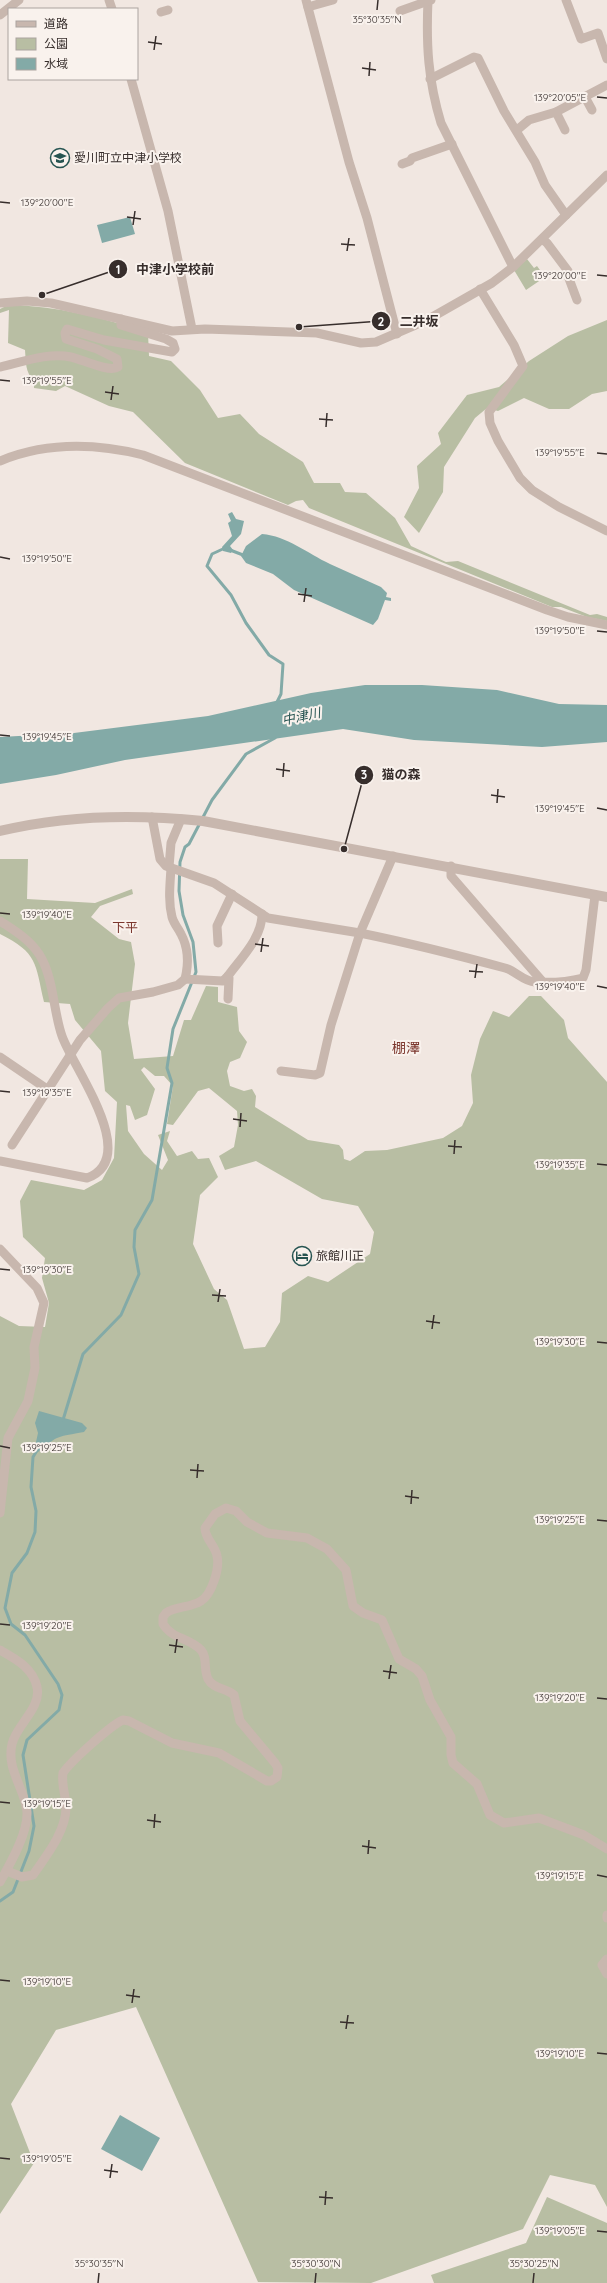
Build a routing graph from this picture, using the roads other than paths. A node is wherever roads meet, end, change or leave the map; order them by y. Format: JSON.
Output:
{"nodes":[{"id":1,"x":19,"y":0,"type":"edge"},
{"id":2,"x":333,"y":0,"type":"edge"},
{"id":3,"x":429,"y":0,"type":"edge"},
{"id":4,"x":566,"y":0,"type":"edge"},
{"id":5,"x":307,"y":4,"type":"edge"},
{"id":6,"x":8,"y":8,"type":"edge"},
{"id":7,"x":400,"y":11,"type":"dead end"},
{"id":8,"x":607,"y":59,"type":"edge"},
{"id":9,"x":430,"y":79,"type":"junction"},
{"id":10,"x":132,"y":80,"type":"edge"},
{"id":11,"x":607,"y":85,"type":"edge"},
{"id":12,"x":585,"y":97,"type":"junction"},
{"id":13,"x":592,"y":110,"type":"dead end"},
{"id":14,"x":556,"y":112,"type":"junction"},
{"id":15,"x":517,"y":130,"type":"junction"},
{"id":16,"x":564,"y":130,"type":"dead end"},
{"id":17,"x":452,"y":144,"type":"junction"},
{"id":18,"x":402,"y":164,"type":"dead end"},
{"id":19,"x":607,"y":175,"type":"edge"},
{"id":20,"x":566,"y":216,"type":"junction"},
{"id":21,"x":542,"y":239,"type":"junction"},
{"id":22,"x":513,"y":267,"type":"junction"},
{"id":23,"x":480,"y":289,"type":"junction"},
{"id":24,"x":577,"y":300,"type":"dead end"},
{"id":25,"x":0,"y":303,"type":"edge"},
{"id":26,"x":121,"y":319,"type":"junction"},
{"id":27,"x":192,"y":330,"type":"junction"},
{"id":28,"x":397,"y":334,"type":"junction"},
{"id":29,"x":0,"y":367,"type":"edge"},
{"id":30,"x":0,"y":461,"type":"edge"},
{"id":31,"x":607,"y":532,"type":"edge"},
{"id":32,"x":607,"y":625,"type":"edge"},
{"id":33,"x":152,"y":817,"type":"junction"},
{"id":34,"x":181,"y":819,"type":"junction"},
{"id":35,"x":0,"y":831,"type":"edge"},
{"id":36,"x":393,"y":856,"type":"junction"},
{"id":37,"x":451,"y":866,"type":"junction"},
{"id":38,"x":171,"y":868,"type":"junction"},
{"id":39,"x":232,"y":894,"type":"junction"},
{"id":40,"x":595,"y":895,"type":"junction"},
{"id":41,"x":607,"y":897,"type":"edge"},
{"id":42,"x":262,"y":914,"type":"junction"},
{"id":43,"x":0,"y":921,"type":"edge"},
{"id":44,"x":360,"y":933,"type":"junction"},
{"id":45,"x":218,"y":943,"type":"dead end"},
{"id":46,"x":228,"y":976,"type":"junction"},
{"id":47,"x":192,"y":979,"type":"junction"},
{"id":48,"x":542,"y":981,"type":"junction"},
{"id":49,"x":228,"y":999,"type":"dead end"},
{"id":50,"x":0,"y":1057,"type":"edge"},
{"id":51,"x":70,"y":1057,"type":"junction"},
{"id":52,"x":281,"y":1071,"type":"dead end"},
{"id":53,"x":47,"y":1089,"type":"junction"},
{"id":54,"x":12,"y":1145,"type":"dead end"},
{"id":55,"x":0,"y":1161,"type":"edge"},
{"id":56,"x":0,"y":1249,"type":"edge"},
{"id":57,"x":0,"y":1513,"type":"edge"},
{"id":58,"x":0,"y":1650,"type":"edge"},
{"id":59,"x":607,"y":1849,"type":"edge"},
{"id":60,"x":14,"y":1874,"type":"junction"},
{"id":61,"x":0,"y":1882,"type":"edge"},
{"id":62,"x":607,"y":1959,"type":"edge"},
{"id":63,"x":607,"y":1974,"type":"edge"}],
"edges":[{"from":1,"to":6,"type":"street"},
{"from":2,"to":5,"type":"street"},
{"from":3,"to":7,"type":"street"},
{"from":3,"to":9,"type":"street"},
{"from":4,"to":8,"type":"street"},
{"from":5,"to":28,"type":"street"},
{"from":9,"to":15,"type":"street"},
{"from":9,"to":17,"type":"street"},
{"from":10,"to":27,"type":"street"},
{"from":11,"to":12,"type":"street"},
{"from":12,"to":13,"type":"street"},
{"from":12,"to":14,"type":"street"},
{"from":14,"to":15,"type":"street"},
{"from":14,"to":16,"type":"street"},
{"from":15,"to":20,"type":"street"},
{"from":17,"to":18,"type":"street"},
{"from":17,"to":22,"type":"street"},
{"from":19,"to":20,"type":"street"},
{"from":20,"to":21,"type":"street"},
{"from":21,"to":22,"type":"street"},
{"from":21,"to":24,"type":"street"},
{"from":22,"to":23,"type":"street"},
{"from":23,"to":28,"type":"street"},
{"from":23,"to":31,"type":"street"},
{"from":25,"to":26,"type":"street"},
{"from":26,"to":27,"type":"street"},
{"from":26,"to":29,"type":"street"},
{"from":27,"to":28,"type":"street"},
{"from":30,"to":32,"type":"street"},
{"from":33,"to":34,"type":"street"},
{"from":33,"to":35,"type":"street"},
{"from":33,"to":38,"type":"street"},
{"from":34,"to":36,"type":"street"},
{"from":34,"to":38,"type":"street"},
{"from":36,"to":37,"type":"street"},
{"from":36,"to":44,"type":"street"},
{"from":37,"to":40,"type":"street"},
{"from":37,"to":48,"type":"street"},
{"from":38,"to":39,"type":"street"},
{"from":38,"to":47,"type":"street"},
{"from":39,"to":42,"type":"street"},
{"from":39,"to":45,"type":"street"},
{"from":40,"to":41,"type":"street"},
{"from":40,"to":48,"type":"street"},
{"from":42,"to":44,"type":"street"},
{"from":42,"to":46,"type":"street"},
{"from":43,"to":51,"type":"street"},
{"from":44,"to":48,"type":"street"},
{"from":44,"to":52,"type":"street"},
{"from":46,"to":47,"type":"street"},
{"from":46,"to":49,"type":"street"},
{"from":47,"to":51,"type":"street"},
{"from":50,"to":53,"type":"street"},
{"from":51,"to":53,"type":"street"},
{"from":51,"to":55,"type":"street"},
{"from":53,"to":54,"type":"street"},
{"from":56,"to":57,"type":"street"},
{"from":58,"to":60,"type":"street"},
{"from":59,"to":60,"type":"street"},
{"from":60,"to":61,"type":"street"},
{"from":62,"to":63,"type":"street"}]}
